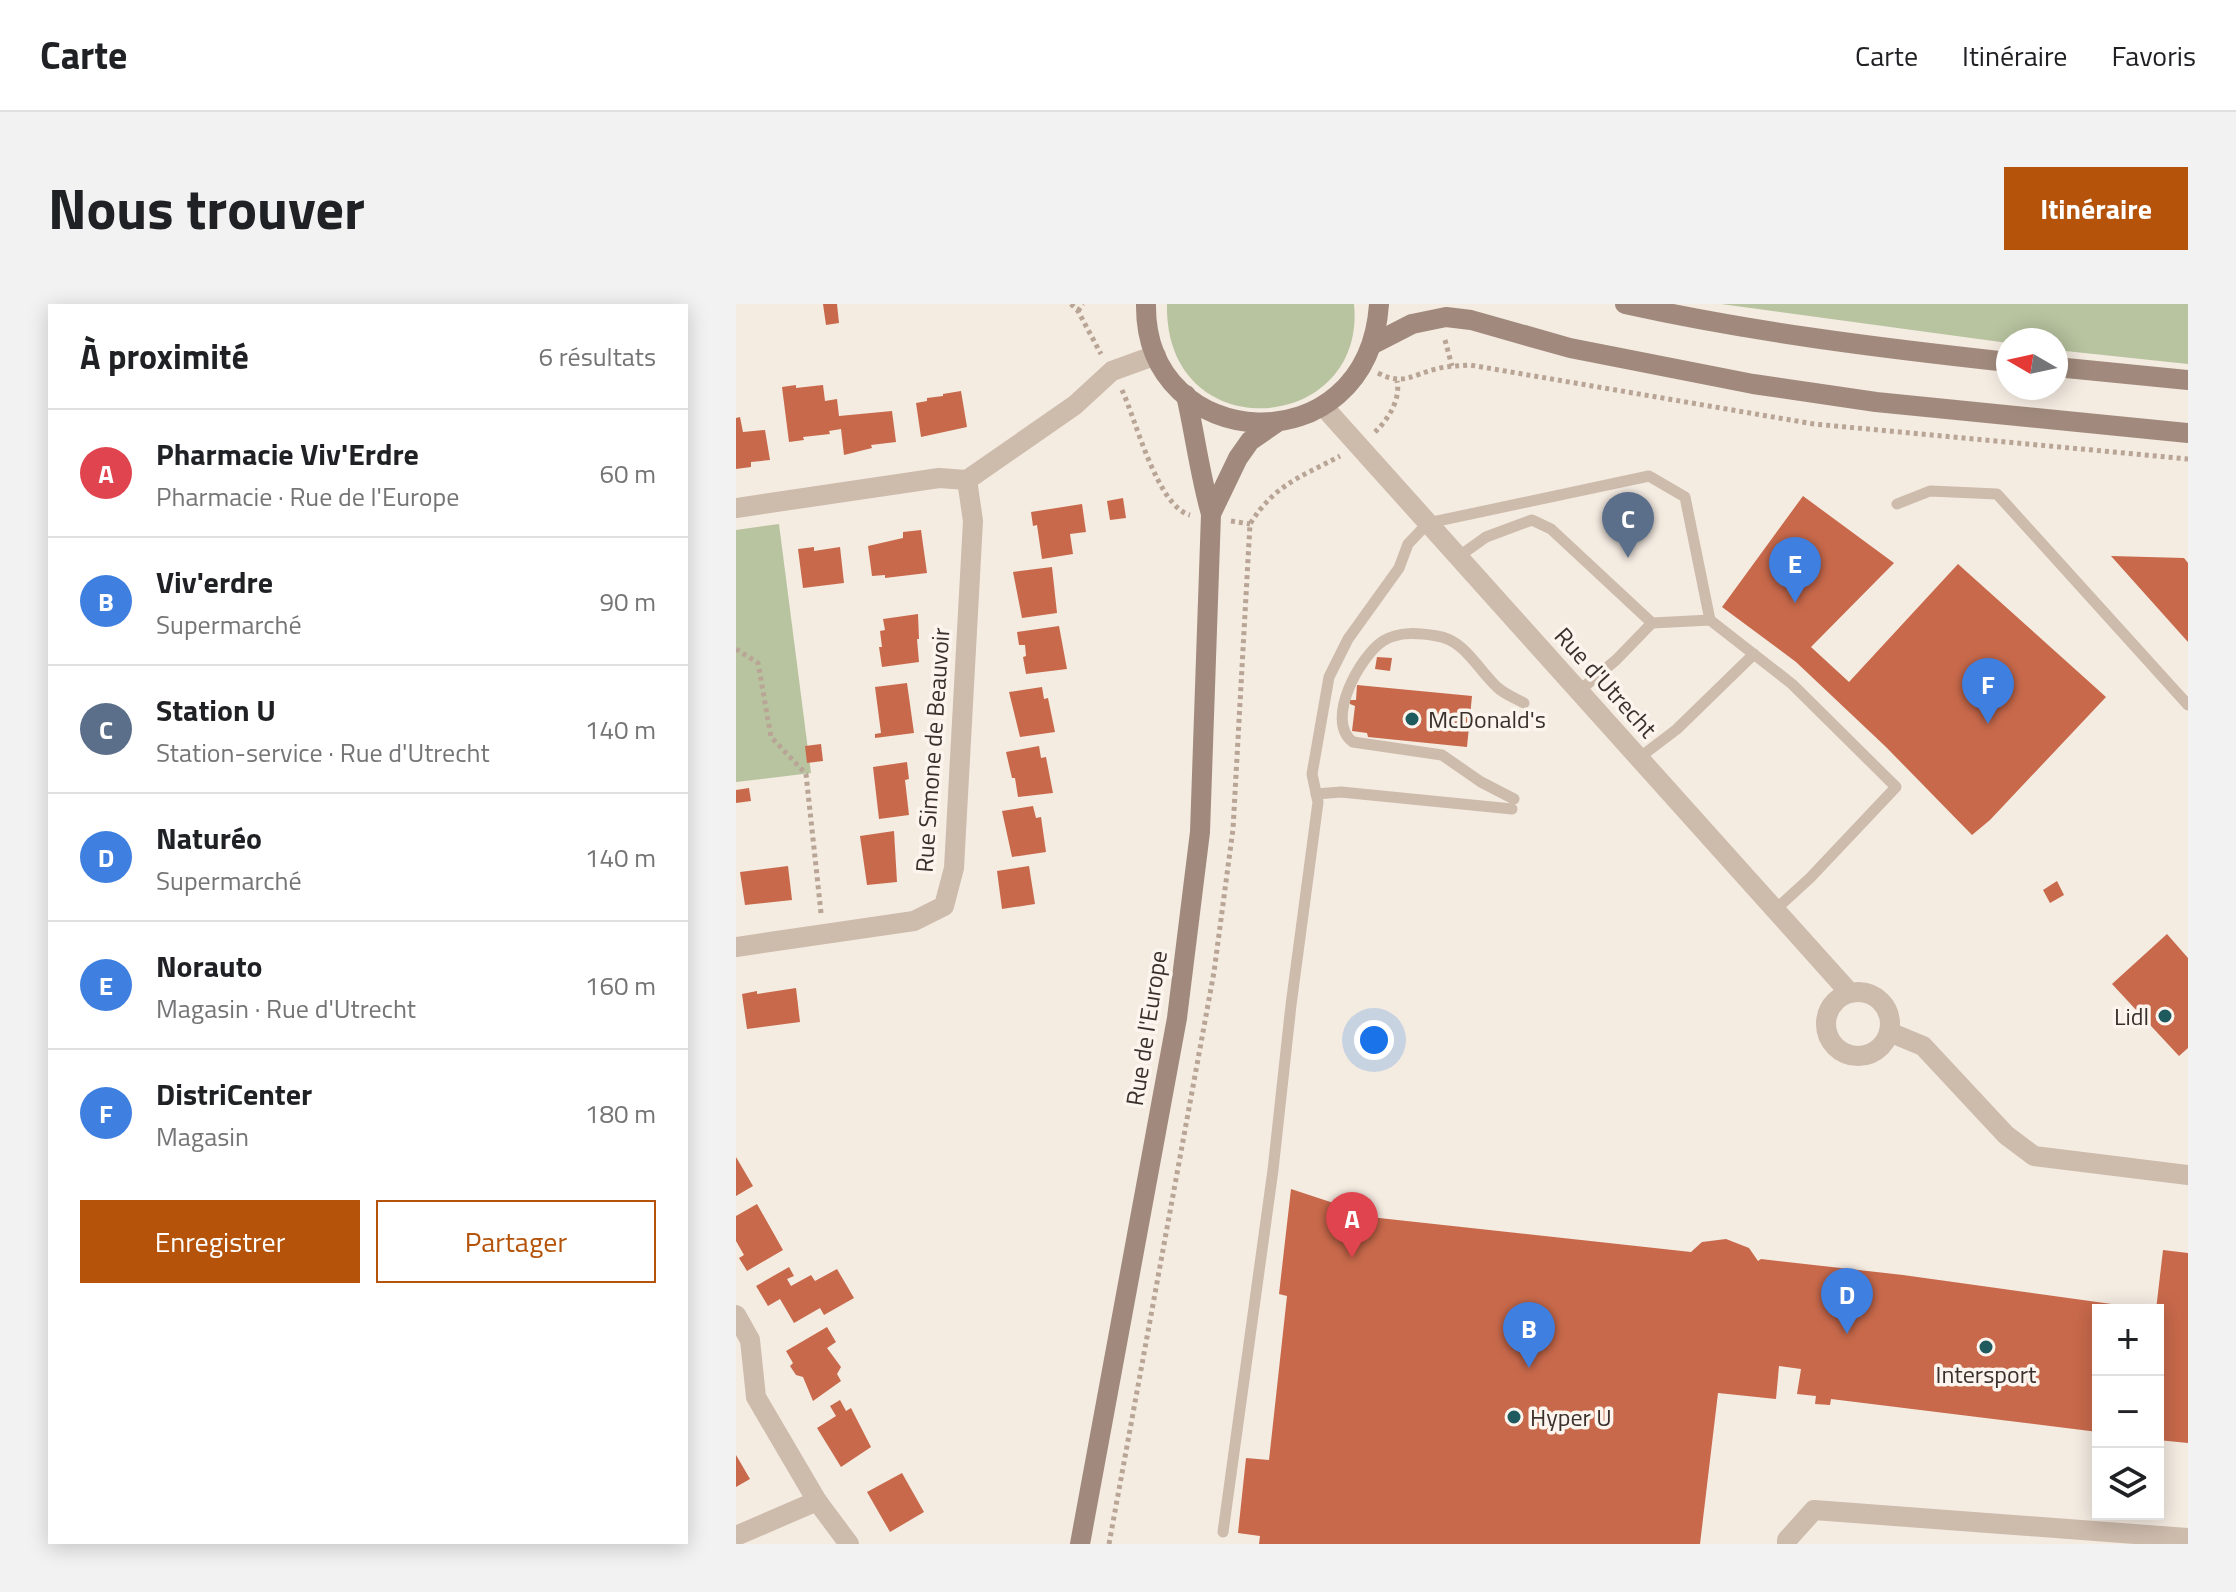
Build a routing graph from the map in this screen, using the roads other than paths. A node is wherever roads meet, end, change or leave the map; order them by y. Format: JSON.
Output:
{"nodes":[{"id":1,"x":1146,"y":304,"type":"edge"},
{"id":2,"x":1379,"y":304,"type":"edge"},
{"id":3,"x":1625,"y":304,"type":"edge"},
{"id":4,"x":1373,"y":344,"type":"junction"},
{"id":5,"x":1156,"y":355,"type":"junction"},
{"id":6,"x":1996,"y":361,"type":"edge"},
{"id":7,"x":2068,"y":368,"type":"edge"},
{"id":8,"x":2188,"y":380,"type":"edge"},
{"id":9,"x":1186,"y":395,"type":"junction"},
{"id":10,"x":1323,"y":406,"type":"junction"},
{"id":11,"x":1276,"y":423,"type":"junction"},
{"id":12,"x":2188,"y":433,"type":"edge"},
{"id":13,"x":967,"y":480,"type":"junction"},
{"id":14,"x":1897,"y":504,"type":"dead end"},
{"id":15,"x":736,"y":508,"type":"edge"},
{"id":16,"x":1211,"y":514,"type":"junction"},
{"id":17,"x":1428,"y":523,"type":"junction"},
{"id":18,"x":1458,"y":557,"type":"junction"},
{"id":19,"x":1710,"y":620,"type":"junction"},
{"id":20,"x":1652,"y":623,"type":"junction"},
{"id":21,"x":1754,"y":654,"type":"junction"},
{"id":22,"x":1579,"y":691,"type":"junction"},
{"id":23,"x":1524,"y":703,"type":"dead end"},
{"id":24,"x":2188,"y":705,"type":"edge"},
{"id":25,"x":1639,"y":758,"type":"junction"},
{"id":26,"x":1316,"y":794,"type":"junction"},
{"id":27,"x":1775,"y":910,"type":"junction"},
{"id":28,"x":736,"y":947,"type":"edge"},
{"id":29,"x":1849,"y":992,"type":"junction"},
{"id":30,"x":1889,"y":1032,"type":"junction"},
{"id":31,"x":2188,"y":1175,"type":"edge"},
{"id":32,"x":736,"y":1315,"type":"edge"},
{"id":33,"x":817,"y":1501,"type":"junction"},
{"id":34,"x":1223,"y":1532,"type":"dead end"},
{"id":35,"x":736,"y":1536,"type":"edge"},
{"id":36,"x":2188,"y":1538,"type":"edge"},
{"id":37,"x":849,"y":1544,"type":"edge"},
{"id":38,"x":1080,"y":1544,"type":"edge"},
{"id":39,"x":1787,"y":1544,"type":"edge"}],
"edges":[{"from":1,"to":5,"type":"main road"},
{"from":2,"to":4,"type":"main road"},
{"from":3,"to":6,"type":"main road"},
{"from":4,"to":10,"type":"main road"},
{"from":4,"to":12,"type":"main road"},
{"from":5,"to":9,"type":"main road"},
{"from":5,"to":13,"type":"street"},
{"from":7,"to":8,"type":"main road"},
{"from":9,"to":11,"type":"main road"},
{"from":9,"to":16,"type":"main road","name":"Rue de l'Europe"},
{"from":10,"to":11,"type":"main road"},
{"from":10,"to":17,"type":"street","name":"Rue d'Utrecht"},
{"from":11,"to":16,"type":"main road","name":"Rue de l'Europe"},
{"from":13,"to":15,"type":"street"},
{"from":13,"to":28,"type":"street","name":"Rue Simone de Beauvoir"},
{"from":14,"to":24,"type":"lane"},
{"from":16,"to":38,"type":"main road","name":"Rue de l'Europe"},
{"from":17,"to":18,"type":"street","name":"Rue d'Utrecht"},
{"from":17,"to":19,"type":"lane"},
{"from":17,"to":26,"type":"lane"},
{"from":18,"to":20,"type":"lane"},
{"from":18,"to":22,"type":"street","name":"Rue d'Utrecht"},
{"from":19,"to":20,"type":"lane"},
{"from":19,"to":21,"type":"lane"},
{"from":20,"to":22,"type":"lane"},
{"from":21,"to":25,"type":"lane"},
{"from":21,"to":27,"type":"lane"},
{"from":22,"to":25,"type":"street","name":"Rue d'Utrecht"},
{"from":23,"to":26,"type":"lane"},
{"from":25,"to":27,"type":"street","name":"Rue d'Utrecht"},
{"from":26,"to":34,"type":"lane"},
{"from":27,"to":29,"type":"street","name":"Rue d'Utrecht"},
{"from":29,"to":30,"type":"street"},
{"from":29,"to":30,"type":"street"},
{"from":30,"to":31,"type":"street"},
{"from":32,"to":33,"type":"street"},
{"from":33,"to":35,"type":"street"},
{"from":33,"to":37,"type":"street"},
{"from":36,"to":39,"type":"street"}]}
